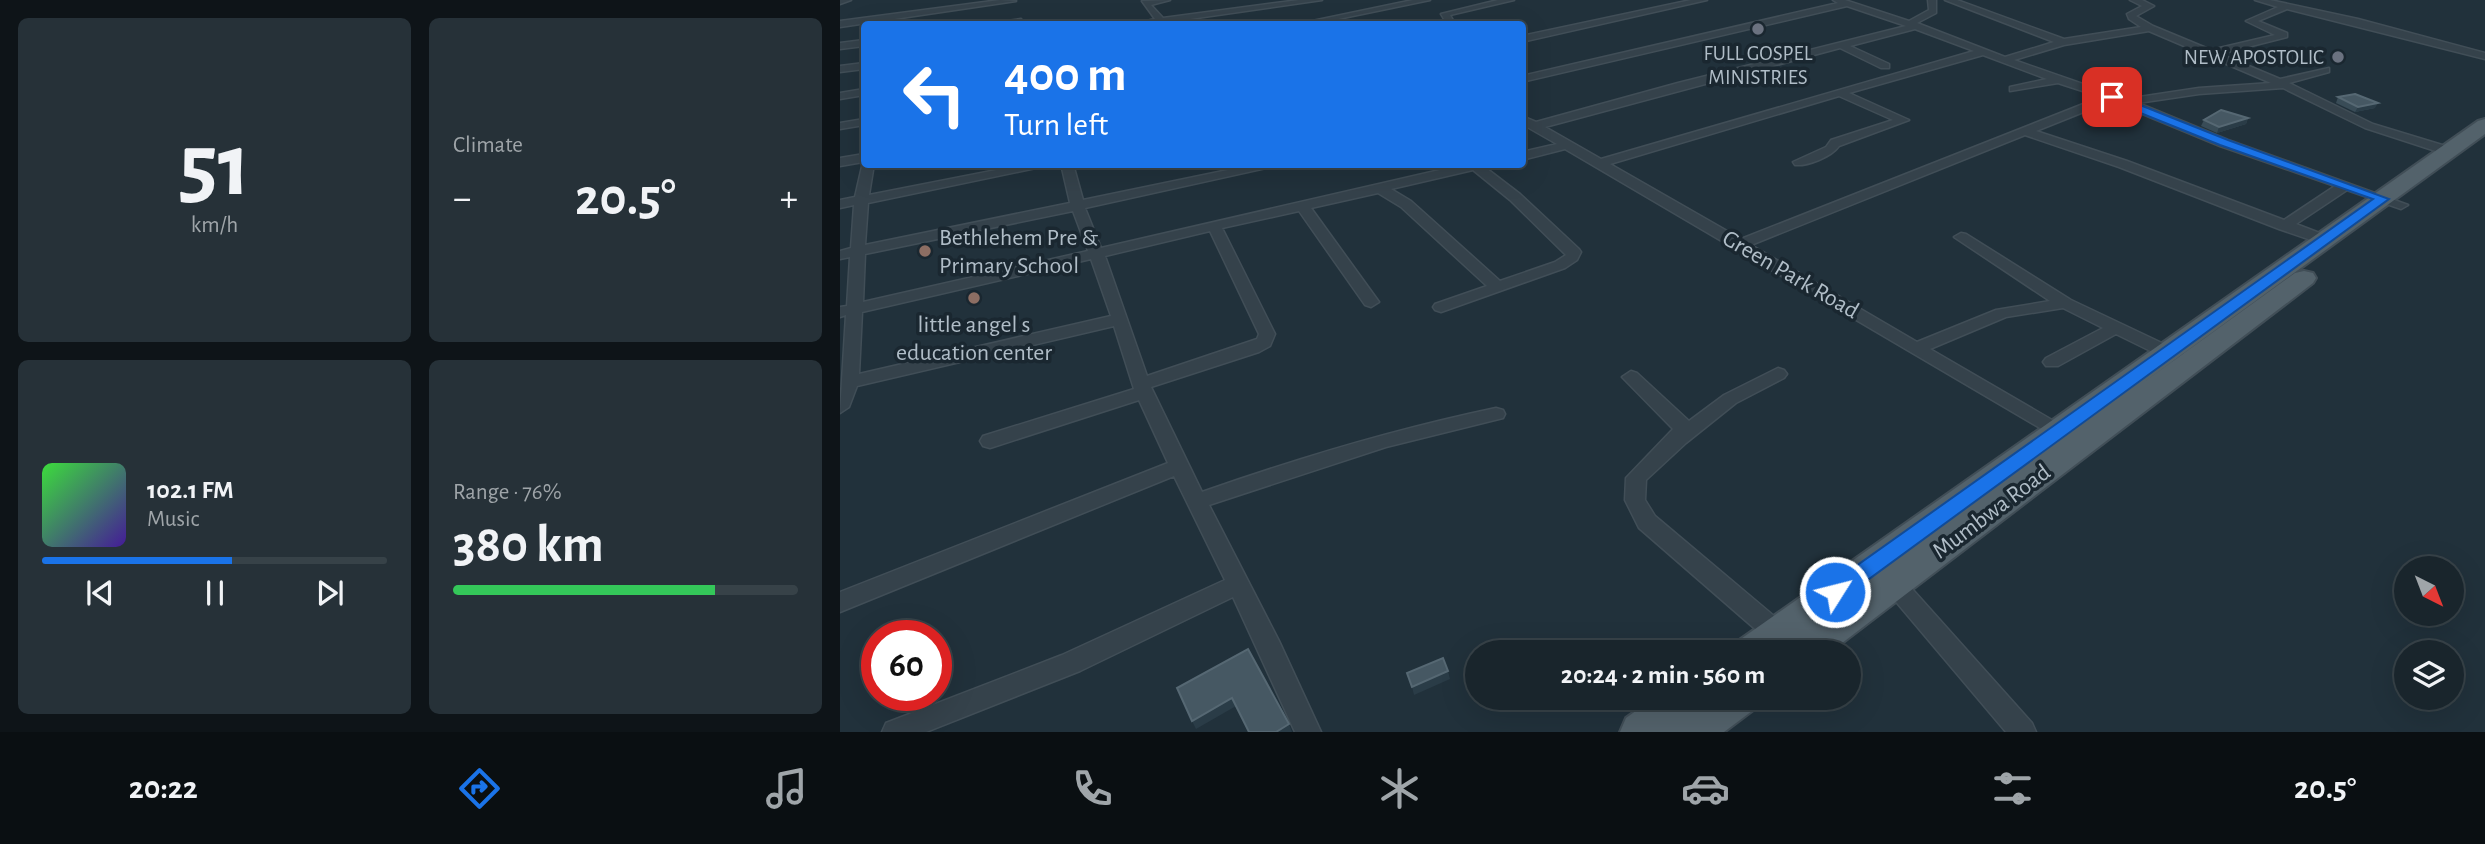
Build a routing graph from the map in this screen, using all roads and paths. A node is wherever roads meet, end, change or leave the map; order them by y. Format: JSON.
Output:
{"nodes":[{"id":1,"x":847,"y":0,"type":"edge"},
{"id":2,"x":1166,"y":0,"type":"edge"},
{"id":3,"x":1320,"y":0,"type":"edge"},
{"id":4,"x":1426,"y":0,"type":"edge"},
{"id":5,"x":1510,"y":0,"type":"edge"},
{"id":6,"x":1703,"y":0,"type":"edge"},
{"id":7,"x":1949,"y":0,"type":"edge"},
{"id":8,"x":2134,"y":0,"type":"edge"},
{"id":9,"x":2259,"y":0,"type":"edge"},
{"id":10,"x":840,"y":1,"type":"edge"},
{"id":11,"x":1012,"y":1,"type":"edge"},
{"id":12,"x":1651,"y":1,"type":"edge"},
{"id":13,"x":1936,"y":1,"type":"edge"},
{"id":14,"x":1842,"y":2,"type":"edge"},
{"id":15,"x":1686,"y":3,"type":"junction"},
{"id":16,"x":2287,"y":6,"type":"junction"},
{"id":17,"x":1348,"y":17,"type":"junction"},
{"id":18,"x":861,"y":21,"type":"edge"},
{"id":19,"x":862,"y":21,"type":"edge"},
{"id":20,"x":1017,"y":21,"type":"edge"},
{"id":21,"x":1161,"y":21,"type":"edge"},
{"id":22,"x":1187,"y":21,"type":"edge"},
{"id":23,"x":1322,"y":21,"type":"edge"},
{"id":24,"x":1355,"y":21,"type":"edge"},
{"id":25,"x":1449,"y":21,"type":"edge"},
{"id":26,"x":840,"y":24,"type":"edge"},
{"id":27,"x":1913,"y":25,"type":"junction"},
{"id":28,"x":2150,"y":28,"type":"junction"},
{"id":29,"x":1526,"y":38,"type":"edge"},
{"id":30,"x":2063,"y":42,"type":"junction"},
{"id":31,"x":861,"y":43,"type":"edge"},
{"id":32,"x":1841,"y":45,"type":"junction"},
{"id":33,"x":840,"y":46,"type":"edge"},
{"id":34,"x":1983,"y":52,"type":"junction"},
{"id":35,"x":2212,"y":53,"type":"junction"},
{"id":36,"x":2485,"y":55,"type":"edge"},
{"id":37,"x":2005,"y":60,"type":"junction"},
{"id":38,"x":861,"y":66,"type":"edge"},
{"id":39,"x":1885,"y":66,"type":"dead end"},
{"id":40,"x":840,"y":69,"type":"edge"},
{"id":41,"x":2325,"y":70,"type":"dead end"},
{"id":42,"x":1526,"y":78,"type":"edge"},
{"id":43,"x":2059,"y":80,"type":"junction"},
{"id":44,"x":2283,"y":83,"type":"junction"},
{"id":45,"x":2014,"y":89,"type":"dead end"},
{"id":46,"x":861,"y":92,"type":"edge"},
{"id":47,"x":1841,"y":93,"type":"junction"},
{"id":48,"x":840,"y":96,"type":"edge"},
{"id":49,"x":2112,"y":97,"type":"junction"},
{"id":50,"x":2125,"y":102,"type":"junction"},
{"id":51,"x":861,"y":122,"type":"edge"},
{"id":52,"x":1529,"y":123,"type":"edge"},
{"id":53,"x":2485,"y":125,"type":"edge"},
{"id":54,"x":840,"y":126,"type":"edge"},
{"id":55,"x":2024,"y":131,"type":"junction"},
{"id":56,"x":2485,"y":142,"type":"edge"},
{"id":57,"x":1566,"y":145,"type":"junction"},
{"id":58,"x":2448,"y":150,"type":"junction"},
{"id":59,"x":1526,"y":155,"type":"edge"},
{"id":60,"x":861,"y":158,"type":"edge"},
{"id":61,"x":840,"y":162,"type":"edge"},
{"id":62,"x":1799,"y":162,"type":"dead end"},
{"id":63,"x":1597,"y":164,"type":"junction"},
{"id":64,"x":867,"y":168,"type":"edge"},
{"id":65,"x":1028,"y":168,"type":"edge"},
{"id":66,"x":1068,"y":168,"type":"edge"},
{"id":67,"x":1250,"y":168,"type":"edge"},
{"id":68,"x":1472,"y":168,"type":"edge"},
{"id":69,"x":1483,"y":168,"type":"edge"},
{"id":70,"x":2345,"y":186,"type":"junction"},
{"id":71,"x":1381,"y":189,"type":"junction"},
{"id":72,"x":861,"y":200,"type":"junction"},
{"id":73,"x":2392,"y":202,"type":"junction"},
{"id":74,"x":840,"y":204,"type":"edge"},
{"id":75,"x":1077,"y":207,"type":"junction"},
{"id":76,"x":1303,"y":207,"type":"junction"},
{"id":77,"x":2284,"y":226,"type":"junction"},
{"id":78,"x":1215,"y":228,"type":"junction"},
{"id":79,"x":1961,"y":237,"type":"dead end"},
{"id":80,"x":2325,"y":240,"type":"junction"},
{"id":81,"x":1740,"y":244,"type":"junction"},
{"id":82,"x":857,"y":251,"type":"junction"},
{"id":83,"x":1096,"y":252,"type":"junction"},
{"id":84,"x":840,"y":255,"type":"edge"},
{"id":85,"x":1497,"y":287,"type":"junction"},
{"id":86,"x":1371,"y":302,"type":"dead end"},
{"id":87,"x":2066,"y":303,"type":"junction"},
{"id":88,"x":1441,"y":307,"type":"dead end"},
{"id":89,"x":847,"y":310,"type":"edge"},
{"id":90,"x":1121,"y":319,"type":"junction"},
{"id":91,"x":2116,"y":327,"type":"junction"},
{"id":92,"x":1917,"y":348,"type":"junction"},
{"id":93,"x":2178,"y":357,"type":"junction"},
{"id":94,"x":2052,"y":362,"type":"dead end"},
{"id":95,"x":1779,"y":374,"type":"dead end"},
{"id":96,"x":1631,"y":377,"type":"dead end"},
{"id":97,"x":850,"y":381,"type":"junction"},
{"id":98,"x":1143,"y":388,"type":"junction"},
{"id":99,"x":840,"y":407,"type":"edge"},
{"id":100,"x":1496,"y":414,"type":"dead end"},
{"id":101,"x":2057,"y":432,"type":"junction"},
{"id":102,"x":1679,"y":438,"type":"junction"},
{"id":103,"x":990,"y":441,"type":"dead end"},
{"id":104,"x":1179,"y":466,"type":"junction"},
{"id":105,"x":1195,"y":502,"type":"junction"},
{"id":106,"x":1884,"y":573,"type":"junction"},
{"id":107,"x":1238,"y":584,"type":"junction"},
{"id":108,"x":840,"y":602,"type":"edge"},
{"id":109,"x":1769,"y":640,"type":"edge"},
{"id":110,"x":1786,"y":640,"type":"edge"},
{"id":111,"x":1688,"y":716,"type":"edge"},
{"id":112,"x":895,"y":732,"type":"edge"},
{"id":113,"x":1308,"y":732,"type":"edge"},
{"id":114,"x":1641,"y":732,"type":"edge"},
{"id":115,"x":2023,"y":732,"type":"edge"}],
"edges":[{"from":1,"to":10,"type":"street"},
{"from":2,"to":21,"type":"street"},
{"from":3,"to":17,"type":"street"},
{"from":3,"to":22,"type":"street"},
{"from":4,"to":17,"type":"street"},
{"from":5,"to":25,"type":"street"},
{"from":6,"to":15,"type":"street"},
{"from":7,"to":30,"type":"street"},
{"from":8,"to":28,"type":"street"},
{"from":9,"to":16,"type":"street"},
{"from":11,"to":19,"type":"street"},
{"from":11,"to":20,"type":"street"},
{"from":12,"to":15,"type":"street"},
{"from":13,"to":27,"type":"street"},
{"from":14,"to":27,"type":"street"},
{"from":14,"to":42,"type":"street"},
{"from":15,"to":29,"type":"street"},
{"from":16,"to":35,"type":"street"},
{"from":16,"to":36,"type":"street"},
{"from":17,"to":23,"type":"street"},
{"from":17,"to":24,"type":"street"},
{"from":18,"to":26,"type":"street"},
{"from":27,"to":32,"type":"street"},
{"from":27,"to":34,"type":"street"},
{"from":28,"to":30,"type":"street"},
{"from":28,"to":35,"type":"street"},
{"from":30,"to":37,"type":"street"},
{"from":31,"to":33,"type":"street"},
{"from":32,"to":39,"type":"street"},
{"from":32,"to":52,"type":"street"},
{"from":34,"to":37,"type":"street"},
{"from":34,"to":47,"type":"street"},
{"from":35,"to":44,"type":"street"},
{"from":37,"to":43,"type":"street"},
{"from":38,"to":40,"type":"street"},
{"from":41,"to":44,"type":"street"},
{"from":43,"to":45,"type":"street"},
{"from":43,"to":49,"type":"street"},
{"from":44,"to":50,"type":"street"},
{"from":44,"to":58,"type":"street"},
{"from":46,"to":48,"type":"street"},
{"from":47,"to":62,"type":"street"},
{"from":47,"to":63,"type":"street"},
{"from":49,"to":50,"type":"street"},
{"from":49,"to":55,"type":"street"},
{"from":50,"to":70,"type":"street"},
{"from":51,"to":54,"type":"street"},
{"from":52,"to":57,"type":"street","name":"Green Park Road"},
{"from":53,"to":58,"type":"main road","name":"Mumbwa Road"},
{"from":55,"to":77,"type":"street"},
{"from":55,"to":81,"type":"street"},
{"from":56,"to":73,"type":"main road","name":"Mumbwa Road"},
{"from":57,"to":59,"type":"street"},
{"from":57,"to":63,"type":"street","name":"Green Park Road"},
{"from":58,"to":73,"type":"main road","name":"Mumbwa Road"},
{"from":60,"to":61,"type":"street"},
{"from":63,"to":81,"type":"street","name":"Green Park Road"},
{"from":64,"to":72,"type":"street"},
{"from":65,"to":72,"type":"street"},
{"from":66,"to":75,"type":"street"},
{"from":67,"to":75,"type":"street"},
{"from":68,"to":71,"type":"street"},
{"from":69,"to":85,"type":"street"},
{"from":70,"to":73,"type":"street"},
{"from":70,"to":77,"type":"street"},
{"from":71,"to":76,"type":"street"},
{"from":71,"to":85,"type":"street"},
{"from":72,"to":74,"type":"street"},
{"from":72,"to":82,"type":"street"},
{"from":73,"to":80,"type":"main road","name":"Mumbwa Road"},
{"from":73,"to":93,"type":"main road","name":"Mumbwa Road"},
{"from":75,"to":82,"type":"street"},
{"from":75,"to":83,"type":"street"},
{"from":76,"to":78,"type":"street"},
{"from":76,"to":86,"type":"street"},
{"from":77,"to":80,"type":"street"},
{"from":78,"to":83,"type":"street"},
{"from":78,"to":98,"type":"street"},
{"from":79,"to":87,"type":"street"},
{"from":80,"to":93,"type":"main road","name":"Mumbwa Road"},
{"from":81,"to":92,"type":"street","name":"Green Park Road"},
{"from":82,"to":84,"type":"street"},
{"from":82,"to":89,"type":"street"},
{"from":83,"to":89,"type":"street"},
{"from":83,"to":90,"type":"street"},
{"from":85,"to":88,"type":"street"},
{"from":87,"to":91,"type":"street"},
{"from":87,"to":92,"type":"street"},
{"from":89,"to":97,"type":"street"},
{"from":90,"to":97,"type":"street"},
{"from":90,"to":98,"type":"street"},
{"from":91,"to":93,"type":"street"},
{"from":91,"to":94,"type":"street"},
{"from":92,"to":101,"type":"street","name":"Green Park Road"},
{"from":93,"to":101,"type":"main road","name":"Mumbwa Road"},
{"from":93,"to":106,"type":"main road","name":"Mumbwa Road"},
{"from":95,"to":102,"type":"street"},
{"from":96,"to":102,"type":"street"},
{"from":97,"to":99,"type":"street"},
{"from":98,"to":103,"type":"street"},
{"from":98,"to":104,"type":"street"},
{"from":100,"to":105,"type":"street"},
{"from":101,"to":106,"type":"main road","name":"Mumbwa Road"},
{"from":102,"to":109,"type":"street"},
{"from":104,"to":105,"type":"street"},
{"from":104,"to":108,"type":"street"},
{"from":105,"to":107,"type":"street"},
{"from":106,"to":110,"type":"main road","name":"Mumbwa Road"},
{"from":106,"to":115,"type":"street"},
{"from":107,"to":112,"type":"street"},
{"from":107,"to":113,"type":"street"},
{"from":111,"to":114,"type":"main road"}]}
